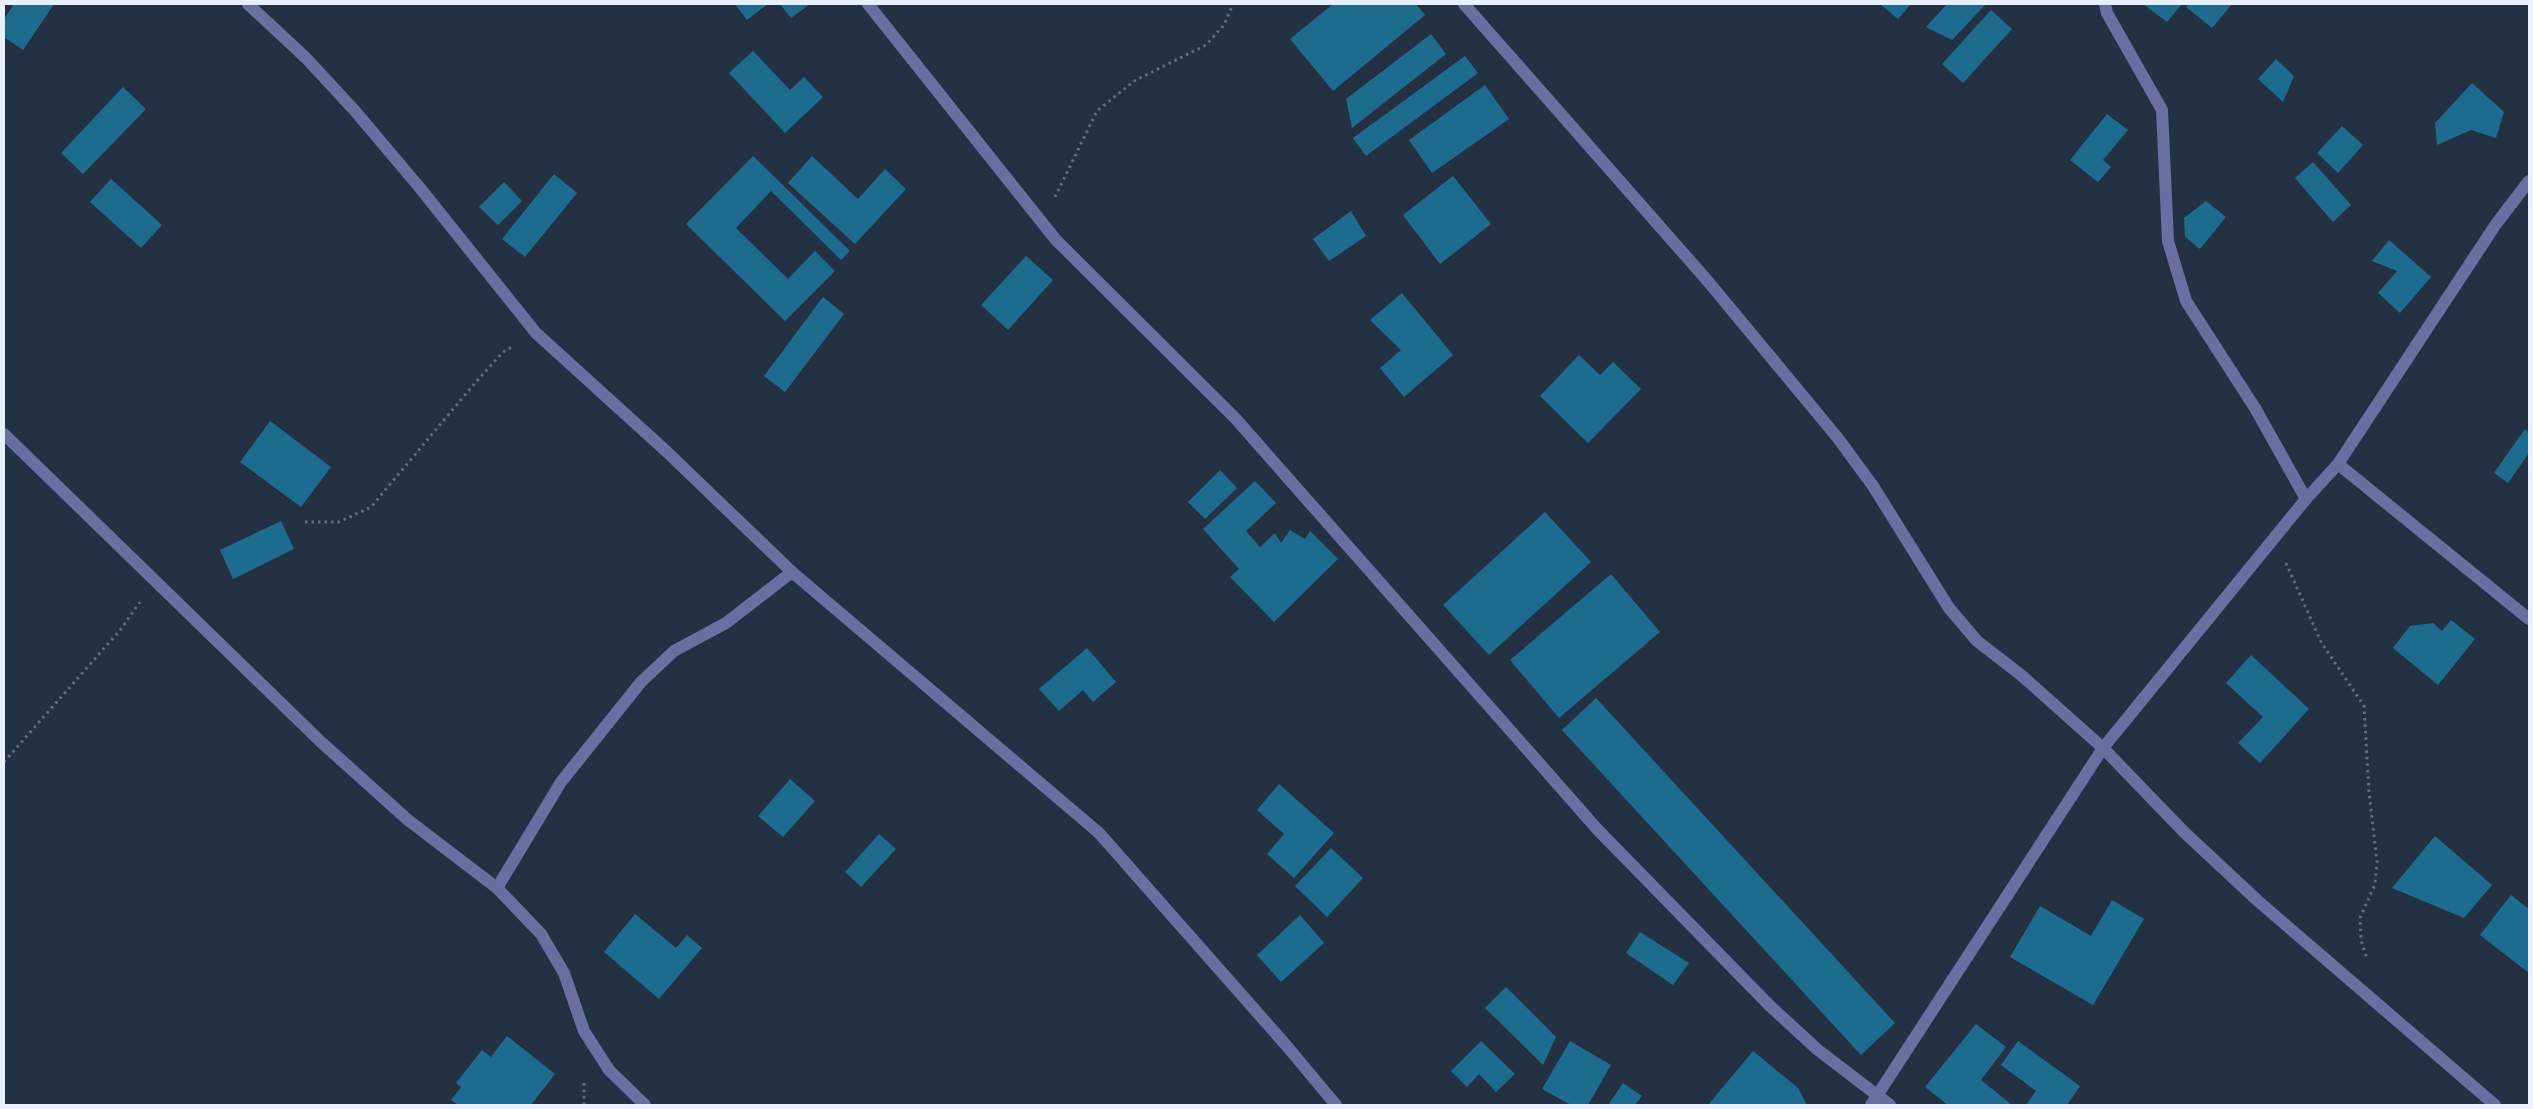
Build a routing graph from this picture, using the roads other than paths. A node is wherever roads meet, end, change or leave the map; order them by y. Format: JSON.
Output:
{"nodes":[{"id":1,"x":248,"y":4,"type":"edge"},
{"id":2,"x":868,"y":4,"type":"edge"},
{"id":3,"x":1464,"y":4,"type":"edge"},
{"id":4,"x":2105,"y":4,"type":"edge"},
{"id":5,"x":2529,"y":181,"type":"edge"},
{"id":6,"x":4,"y":434,"type":"edge"},
{"id":7,"x":2338,"y":464,"type":"junction"},
{"id":8,"x":2306,"y":499,"type":"junction"},
{"id":9,"x":792,"y":572,"type":"junction"},
{"id":10,"x":2529,"y":619,"type":"edge"},
{"id":11,"x":2104,"y":748,"type":"junction"},
{"id":12,"x":497,"y":888,"type":"junction"},
{"id":13,"x":1875,"y":1100,"type":"edge"},
{"id":14,"x":645,"y":1105,"type":"edge"},
{"id":15,"x":1336,"y":1105,"type":"edge"},
{"id":16,"x":1890,"y":1105,"type":"edge"},
{"id":17,"x":2495,"y":1105,"type":"edge"}],
"edges":[{"from":1,"to":9,"type":"street"},
{"from":2,"to":13,"type":"street"},
{"from":3,"to":11,"type":"street"},
{"from":4,"to":8,"type":"street"},
{"from":5,"to":7,"type":"street"},
{"from":6,"to":12,"type":"street"},
{"from":7,"to":8,"type":"street"},
{"from":7,"to":10,"type":"street"},
{"from":8,"to":11,"type":"street"},
{"from":9,"to":12,"type":"street"},
{"from":9,"to":15,"type":"street"},
{"from":11,"to":13,"type":"street"},
{"from":11,"to":17,"type":"street"},
{"from":12,"to":14,"type":"street"},
{"from":13,"to":16,"type":"street"}]}
